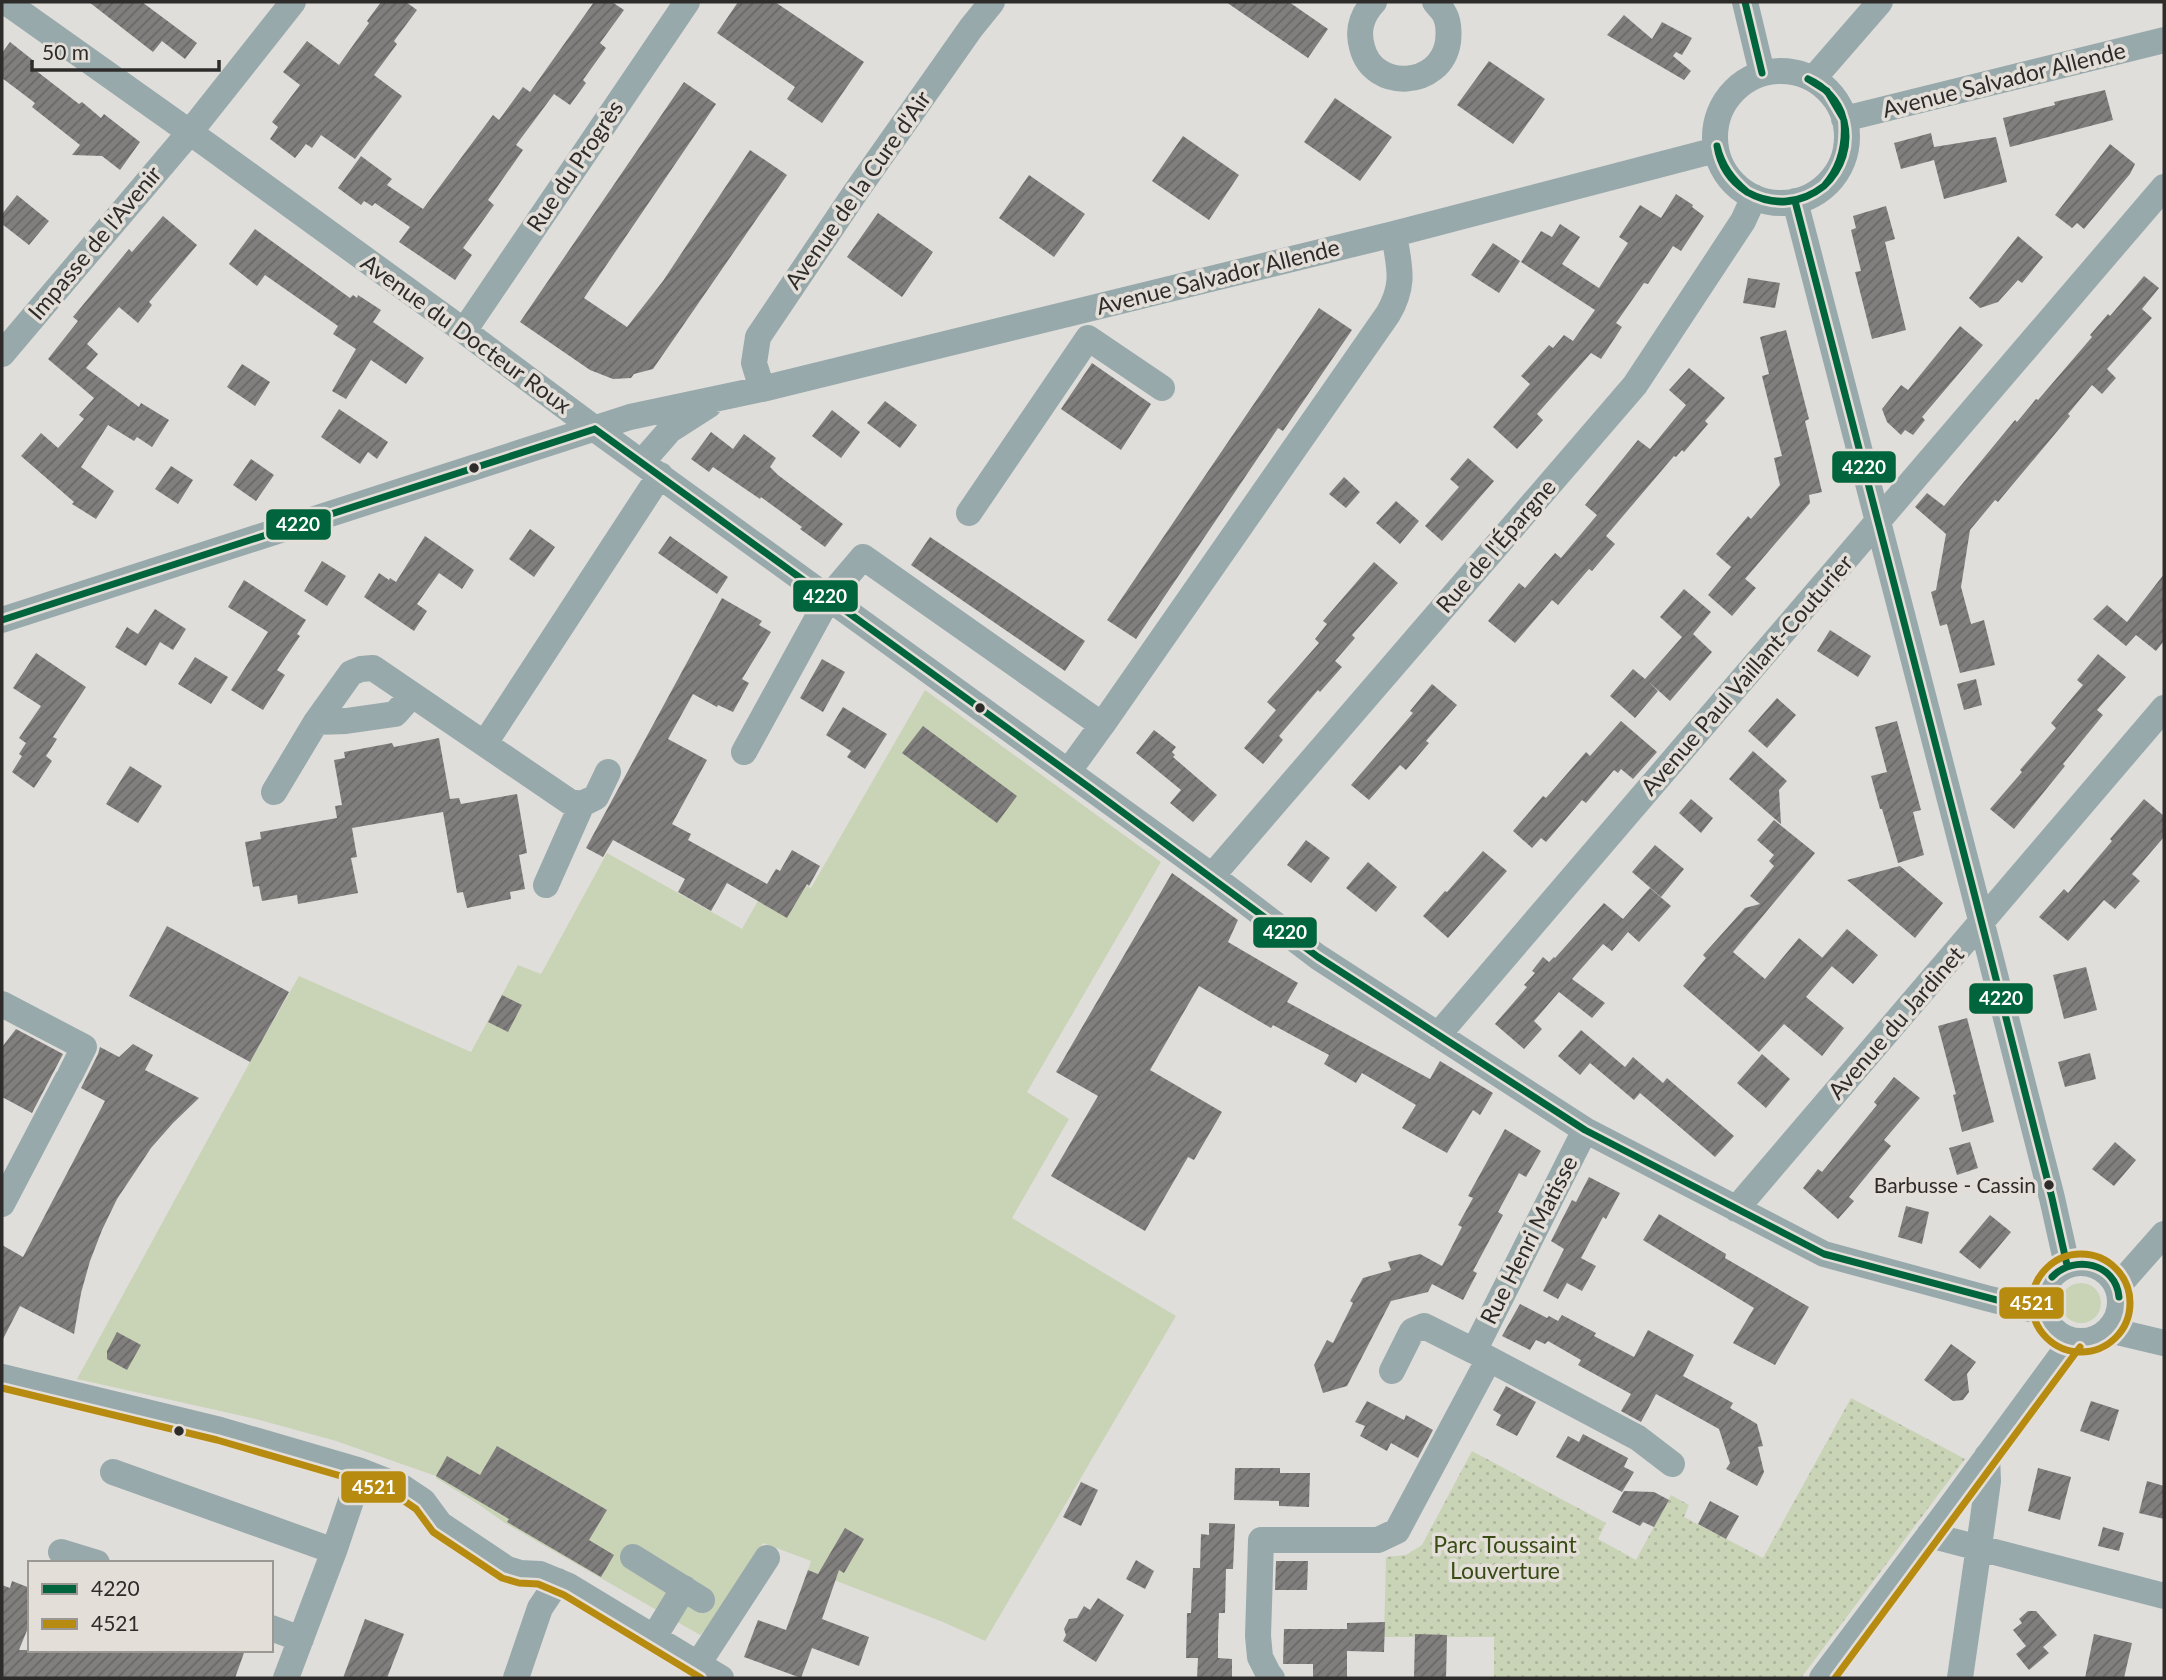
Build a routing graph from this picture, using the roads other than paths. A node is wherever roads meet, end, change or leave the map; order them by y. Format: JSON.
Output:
{"nodes":[{"id":1,"x":6,"y":2,"type":"edge"},
{"id":2,"x":293,"y":2,"type":"edge"},
{"id":3,"x":687,"y":2,"type":"edge"},
{"id":4,"x":992,"y":2,"type":"edge"},
{"id":5,"x":1374,"y":2,"type":"edge"},
{"id":6,"x":1435,"y":2,"type":"edge"},
{"id":7,"x":1745,"y":2,"type":"edge"},
{"id":8,"x":1880,"y":2,"type":"edge"},
{"id":9,"x":2164,"y":40,"type":"edge"},
{"id":10,"x":1762,"y":73,"type":"junction"},
{"id":11,"x":1813,"y":79,"type":"junction"},
{"id":12,"x":1844,"y":119,"type":"junction"},
{"id":13,"x":190,"y":132,"type":"junction"},
{"id":14,"x":1716,"y":150,"type":"junction"},
{"id":15,"x":2164,"y":187,"type":"edge"},
{"id":16,"x":1754,"y":197,"type":"junction"},
{"id":17,"x":1795,"y":201,"type":"junction"},
{"id":18,"x":1394,"y":234,"type":"junction"},
{"id":19,"x":1090,"y":309,"type":"junction"},
{"id":20,"x":464,"y":331,"type":"junction"},
{"id":21,"x":1088,"y":338,"type":"junction"},
{"id":22,"x":2,"y":354,"type":"edge"},
{"id":23,"x":1162,"y":388,"type":"dead end"},
{"id":24,"x":762,"y":389,"type":"junction"},
{"id":25,"x":720,"y":399,"type":"junction"},
{"id":26,"x":595,"y":429,"type":"junction"},
{"id":27,"x":651,"y":469,"type":"junction"},
{"id":28,"x":969,"y":513,"type":"dead end"},
{"id":29,"x":1878,"y":521,"type":"junction"},
{"id":30,"x":828,"y":597,"type":"junction"},
{"id":31,"x":2,"y":620,"type":"edge"},
{"id":32,"x":412,"y":695,"type":"junction"},
{"id":33,"x":2164,"y":708,"type":"edge"},
{"id":34,"x":316,"y":722,"type":"junction"},
{"id":35,"x":1102,"y":724,"type":"junction"},
{"id":36,"x":485,"y":743,"type":"junction"},
{"id":37,"x":744,"y":752,"type":"dead end"},
{"id":38,"x":608,"y":772,"type":"dead end"},
{"id":39,"x":1068,"y":772,"type":"junction"},
{"id":40,"x":274,"y":792,"type":"dead end"},
{"id":41,"x":582,"y":804,"type":"junction"},
{"id":42,"x":1212,"y":876,"type":"junction"},
{"id":43,"x":546,"y":885,"type":"dead end"},
{"id":44,"x":1982,"y":922,"type":"junction"},
{"id":45,"x":2,"y":1004,"type":"edge"},
{"id":46,"x":1438,"y":1035,"type":"junction"},
{"id":47,"x":1585,"y":1130,"type":"junction"},
{"id":48,"x":2,"y":1204,"type":"edge"},
{"id":49,"x":1736,"y":1209,"type":"junction"},
{"id":50,"x":2164,"y":1234,"type":"edge"},
{"id":51,"x":2067,"y":1265,"type":"junction"},
{"id":52,"x":2117,"y":1287,"type":"junction"},
{"id":53,"x":2042,"y":1312,"type":"junction"},
{"id":54,"x":2109,"y":1330,"type":"junction"},
{"id":55,"x":2072,"y":1340,"type":"junction"},
{"id":56,"x":2164,"y":1343,"type":"edge"},
{"id":57,"x":1482,"y":1355,"type":"junction"},
{"id":58,"x":1392,"y":1371,"type":"dead end"},
{"id":59,"x":2,"y":1377,"type":"edge"},
{"id":60,"x":1987,"y":1457,"type":"junction"},
{"id":61,"x":1672,"y":1464,"type":"dead end"},
{"id":62,"x":361,"y":1471,"type":"junction"},
{"id":63,"x":113,"y":1472,"type":"dead end"},
{"id":64,"x":1930,"y":1535,"type":"junction"},
{"id":65,"x":1978,"y":1548,"type":"junction"},
{"id":66,"x":334,"y":1551,"type":"junction"},
{"id":67,"x":61,"y":1552,"type":"dead end"},
{"id":68,"x":633,"y":1557,"type":"dead end"},
{"id":69,"x":767,"y":1558,"type":"dead end"},
{"id":70,"x":90,"y":1561,"type":"edge"},
{"id":71,"x":558,"y":1581,"type":"junction"},
{"id":72,"x":2164,"y":1596,"type":"edge"},
{"id":73,"x":273,"y":1629,"type":"edge"},
{"id":74,"x":654,"y":1637,"type":"junction"},
{"id":75,"x":301,"y":1639,"type":"junction"},
{"id":76,"x":698,"y":1664,"type":"junction"},
{"id":77,"x":286,"y":1678,"type":"edge"},
{"id":78,"x":516,"y":1678,"type":"edge"},
{"id":79,"x":721,"y":1678,"type":"edge"},
{"id":80,"x":1272,"y":1678,"type":"edge"},
{"id":81,"x":1822,"y":1678,"type":"edge"},
{"id":82,"x":1960,"y":1678,"type":"edge"}],
"edges":[{"from":1,"to":13,"type":"street","name":"Avenue du Docteur Roux"},
{"from":2,"to":13,"type":"street","name":"Impasse de l'Avenir"},
{"from":3,"to":20,"type":"street","name":"Rue du Progrès"},
{"from":4,"to":24,"type":"street","name":"Avenue de la Cure d'Air"},
{"from":5,"to":6,"type":"street"},
{"from":7,"to":10,"type":"street"},
{"from":8,"to":11,"type":"street"},
{"from":9,"to":12,"type":"street","name":"Avenue Salvador Allende"},
{"from":10,"to":11,"type":"street"},
{"from":10,"to":14,"type":"street"},
{"from":11,"to":12,"type":"street"},
{"from":12,"to":17,"type":"street"},
{"from":13,"to":20,"type":"street","name":"Avenue du Docteur Roux"},
{"from":13,"to":22,"type":"street","name":"Impasse de l'Avenir"},
{"from":14,"to":16,"type":"street"},
{"from":14,"to":18,"type":"street","name":"Avenue Salvador Allende"},
{"from":15,"to":29,"type":"street","name":"Avenue Paul Vaillant-Couturier"},
{"from":16,"to":17,"type":"street"},
{"from":16,"to":42,"type":"street","name":"Rue de l'Épargne"},
{"from":17,"to":29,"type":"street"},
{"from":18,"to":19,"type":"street","name":"Avenue Salvador Allende"},
{"from":18,"to":35,"type":"street"},
{"from":19,"to":21,"type":"street"},
{"from":19,"to":24,"type":"street","name":"Avenue Salvador Allende"},
{"from":20,"to":26,"type":"street","name":"Avenue du Docteur Roux"},
{"from":21,"to":23,"type":"street"},
{"from":21,"to":28,"type":"street"},
{"from":24,"to":25,"type":"street","name":"Avenue Salvador Allende"},
{"from":25,"to":26,"type":"street","name":"Avenue Salvador Allende"},
{"from":25,"to":27,"type":"street","name":"Avenue Salvador Allende"},
{"from":26,"to":27,"type":"street","name":"Avenue du Docteur Roux"},
{"from":26,"to":31,"type":"street","name":"Avenue Salvador Allende"},
{"from":27,"to":30,"type":"street","name":"Avenue du Docteur Roux"},
{"from":27,"to":36,"type":"street","name":"Avenue Salvador Allende"},
{"from":29,"to":44,"type":"street"},
{"from":29,"to":46,"type":"street","name":"Avenue Paul Vaillant-Couturier"},
{"from":30,"to":35,"type":"street"},
{"from":30,"to":37,"type":"street"},
{"from":30,"to":39,"type":"street","name":"Avenue du Docteur Roux"},
{"from":32,"to":34,"type":"street"},
{"from":32,"to":34,"type":"street"},
{"from":32,"to":36,"type":"street"},
{"from":33,"to":44,"type":"street","name":"Avenue du Jardinet"},
{"from":34,"to":40,"type":"street"},
{"from":35,"to":39,"type":"street"},
{"from":36,"to":41,"type":"street"},
{"from":38,"to":41,"type":"street"},
{"from":39,"to":42,"type":"street","name":"Avenue du Docteur Roux"},
{"from":41,"to":43,"type":"street"},
{"from":42,"to":46,"type":"street","name":"Avenue du Docteur Roux"},
{"from":44,"to":49,"type":"street","name":"Avenue du Jardinet"},
{"from":44,"to":51,"type":"street"},
{"from":45,"to":48,"type":"street"},
{"from":46,"to":47,"type":"street","name":"Avenue du Docteur Roux"},
{"from":47,"to":49,"type":"street","name":"Avenue du Docteur Roux"},
{"from":47,"to":57,"type":"street","name":"Rue Henri Matisse"},
{"from":49,"to":53,"type":"street","name":"Avenue du Docteur Roux"},
{"from":50,"to":52,"type":"street"},
{"from":51,"to":52,"type":"street"},
{"from":51,"to":53,"type":"street"},
{"from":52,"to":54,"type":"street"},
{"from":53,"to":55,"type":"street"},
{"from":54,"to":55,"type":"street"},
{"from":54,"to":56,"type":"street"},
{"from":55,"to":60,"type":"street"},
{"from":57,"to":58,"type":"street","name":"Rue Henri Matisse"},
{"from":57,"to":61,"type":"street"},
{"from":57,"to":80,"type":"street","name":"Rue Henri Matisse"},
{"from":59,"to":62,"type":"street"},
{"from":60,"to":64,"type":"street"},
{"from":60,"to":65,"type":"street"},
{"from":62,"to":66,"type":"street"},
{"from":62,"to":71,"type":"street"},
{"from":63,"to":66,"type":"street"},
{"from":64,"to":65,"type":"street"},
{"from":64,"to":81,"type":"street"},
{"from":65,"to":72,"type":"street"},
{"from":65,"to":82,"type":"street"},
{"from":66,"to":75,"type":"street"},
{"from":67,"to":70,"type":"street"},
{"from":68,"to":74,"type":"street"},
{"from":69,"to":76,"type":"street"},
{"from":71,"to":74,"type":"street"},
{"from":71,"to":78,"type":"street"},
{"from":73,"to":75,"type":"street"},
{"from":74,"to":76,"type":"street"},
{"from":75,"to":77,"type":"street"},
{"from":76,"to":79,"type":"street"}]}
